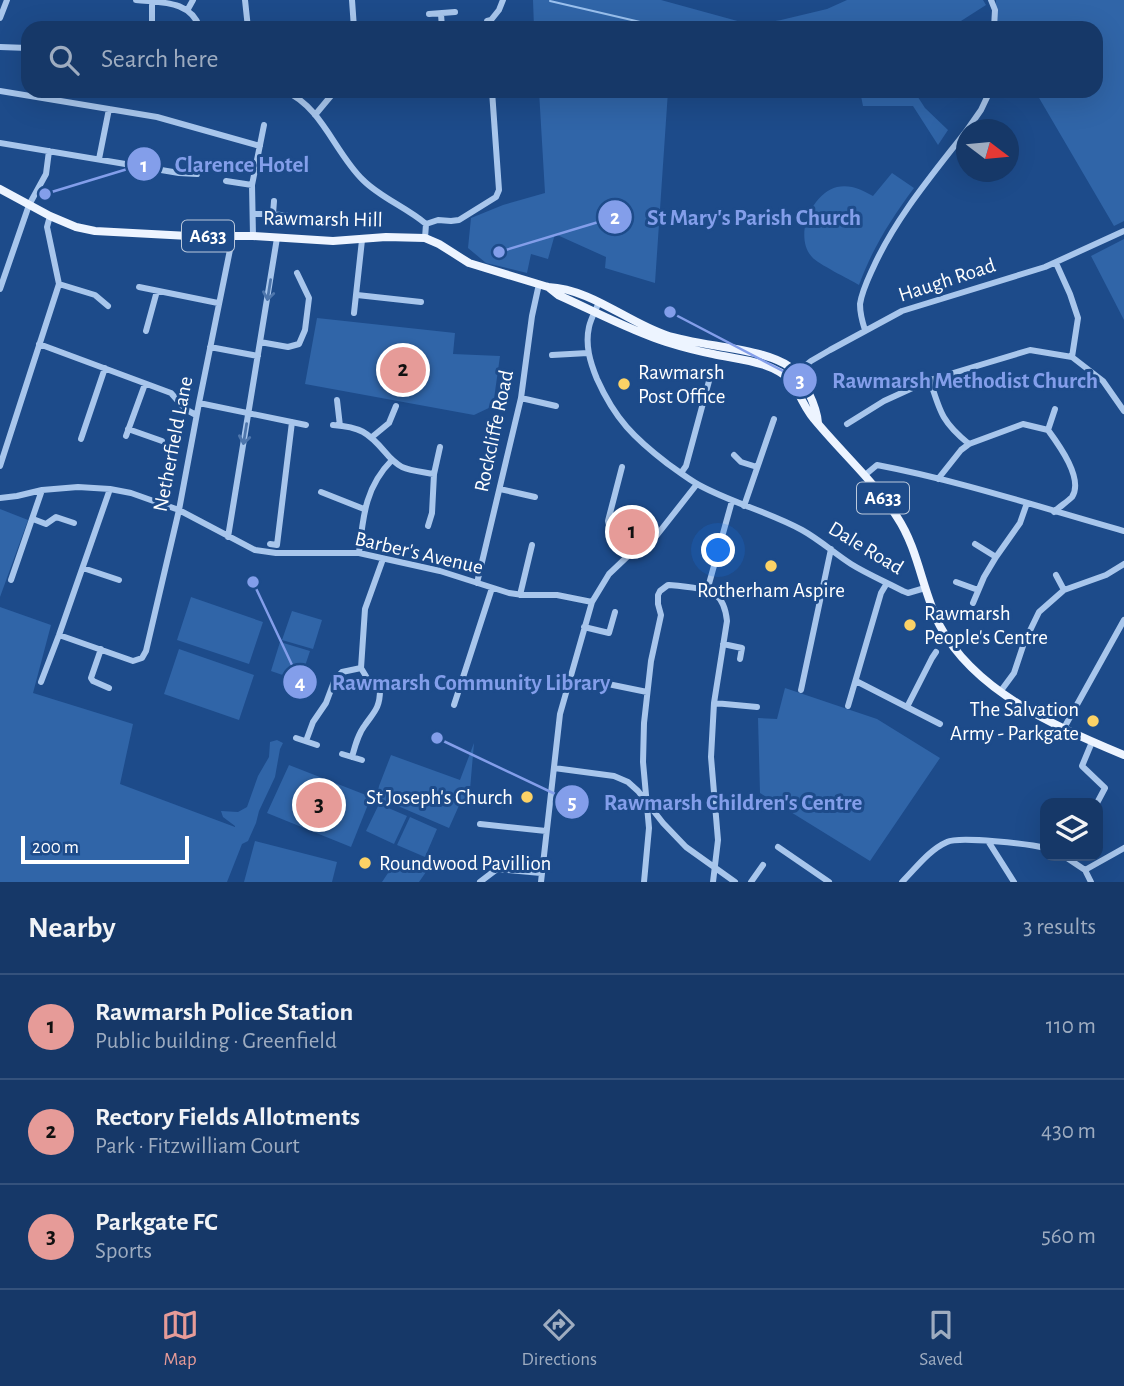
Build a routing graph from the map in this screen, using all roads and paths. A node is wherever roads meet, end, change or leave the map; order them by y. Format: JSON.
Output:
{"nodes":[{"id":1,"x":7,"y":0,"type":"edge"},
{"id":2,"x":136,"y":0,"type":"edge"},
{"id":3,"x":193,"y":0,"type":"edge"},
{"id":4,"x":245,"y":0,"type":"edge"},
{"id":5,"x":352,"y":0,"type":"edge"},
{"id":6,"x":503,"y":0,"type":"edge"},
{"id":7,"x":991,"y":0,"type":"edge"},
{"id":8,"x":152,"y":2,"type":"edge"},
{"id":9,"x":188,"y":9,"type":"junction"},
{"id":10,"x":455,"y":12,"type":"dead end"},
{"id":11,"x":441,"y":14,"type":"junction"},
{"id":12,"x":429,"y":15,"type":"dead end"},
{"id":13,"x":0,"y":18,"type":"edge"},
{"id":14,"x":152,"y":21,"type":"edge"},
{"id":15,"x":196,"y":21,"type":"edge"},
{"id":16,"x":247,"y":21,"type":"edge"},
{"id":17,"x":354,"y":21,"type":"edge"},
{"id":18,"x":442,"y":21,"type":"edge"},
{"id":19,"x":487,"y":21,"type":"edge"},
{"id":20,"x":994,"y":21,"type":"edge"},
{"id":21,"x":0,"y":47,"type":"edge"},
{"id":22,"x":21,"y":48,"type":"edge"},
{"id":23,"x":0,"y":91,"type":"edge"},
{"id":24,"x":21,"y":94,"type":"edge"},
{"id":25,"x":42,"y":98,"type":"edge"},
{"id":26,"x":297,"y":98,"type":"edge"},
{"id":27,"x":329,"y":98,"type":"edge"},
{"id":28,"x":492,"y":98,"type":"edge"},
{"id":29,"x":987,"y":98,"type":"edge"},
{"id":30,"x":109,"y":109,"type":"junction"},
{"id":31,"x":315,"y":116,"type":"junction"},
{"id":32,"x":975,"y":119,"type":"edge"},
{"id":33,"x":264,"y":125,"type":"dead end"},
{"id":34,"x":0,"y":143,"type":"edge"},
{"id":35,"x":956,"y":145,"type":"edge"},
{"id":36,"x":260,"y":146,"type":"junction"},
{"id":37,"x":49,"y":151,"type":"junction"},
{"id":38,"x":99,"y":159,"type":"junction"},
{"id":39,"x":197,"y":174,"type":"dead end"},
{"id":40,"x":230,"y":184,"type":"dead end"},
{"id":41,"x":252,"y":185,"type":"junction"},
{"id":42,"x":0,"y":189,"type":"edge"},
{"id":43,"x":274,"y":201,"type":"dead end"},
{"id":44,"x":29,"y":205,"type":"junction"},
{"id":45,"x":253,"y":214,"type":"junction"},
{"id":46,"x":273,"y":214,"type":"junction"},
{"id":47,"x":288,"y":216,"type":"dead end"},
{"id":48,"x":52,"y":217,"type":"junction"},
{"id":49,"x":426,"y":224,"type":"junction"},
{"id":50,"x":1124,"y":231,"type":"edge"},
{"id":51,"x":233,"y":235,"type":"junction"},
{"id":52,"x":253,"y":236,"type":"junction"},
{"id":53,"x":277,"y":238,"type":"junction"},
{"id":54,"x":425,"y":238,"type":"junction"},
{"id":55,"x":362,"y":240,"type":"junction"},
{"id":56,"x":1056,"y":263,"type":"junction"},
{"id":57,"x":297,"y":273,"type":"dead end"},
{"id":58,"x":59,"y":284,"type":"junction"},
{"id":59,"x":544,"y":286,"type":"junction"},
{"id":60,"x":139,"y":287,"type":"dead end"},
{"id":61,"x":0,"y":289,"type":"edge"},
{"id":62,"x":157,"y":291,"type":"junction"},
{"id":63,"x":357,"y":295,"type":"junction"},
{"id":64,"x":421,"y":302,"type":"dead end"},
{"id":65,"x":599,"y":302,"type":"junction"},
{"id":66,"x":218,"y":303,"type":"junction"},
{"id":67,"x":108,"y":306,"type":"dead end"},
{"id":68,"x":595,"y":311,"type":"junction"},
{"id":69,"x":355,"y":313,"type":"dead end"},
{"id":70,"x":865,"y":330,"type":"junction"},
{"id":71,"x":146,"y":331,"type":"dead end"},
{"id":72,"x":260,"y":342,"type":"junction"},
{"id":73,"x":39,"y":344,"type":"junction"},
{"id":74,"x":210,"y":347,"type":"junction"},
{"id":75,"x":589,"y":353,"type":"junction"},
{"id":76,"x":552,"y":355,"type":"dead end"},
{"id":77,"x":258,"y":356,"type":"junction"},
{"id":78,"x":1072,"y":357,"type":"junction"},
{"id":79,"x":105,"y":369,"type":"junction"},
{"id":80,"x":712,"y":370,"type":"dead end"},
{"id":81,"x":796,"y":372,"type":"junction"},
{"id":82,"x":789,"y":379,"type":"junction"},
{"id":83,"x":930,"y":380,"type":"junction"},
{"id":84,"x":145,"y":384,"type":"junction"},
{"id":85,"x":521,"y":398,"type":"junction"},
{"id":86,"x":337,"y":400,"type":"dead end"},
{"id":87,"x":198,"y":402,"type":"junction"},
{"id":88,"x":396,"y":406,"type":"dead end"},
{"id":89,"x":556,"y":406,"type":"dead end"},
{"id":90,"x":1055,"y":409,"type":"dead end"},
{"id":91,"x":1124,"y":411,"type":"edge"},
{"id":92,"x":248,"y":412,"type":"junction"},
{"id":93,"x":196,"y":415,"type":"junction"},
{"id":94,"x":774,"y":419,"type":"dead end"},
{"id":95,"x":292,"y":422,"type":"junction"},
{"id":96,"x":818,"y":422,"type":"junction"},
{"id":97,"x":847,"y":424,"type":"dead end"},
{"id":98,"x":306,"y":425,"type":"dead end"},
{"id":99,"x":1048,"y":430,"type":"junction"},
{"id":100,"x":372,"y":437,"type":"junction"},
{"id":101,"x":80,"y":439,"type":"dead end"},
{"id":102,"x":162,"y":441,"type":"dead end"},
{"id":103,"x":969,"y":444,"type":"junction"},
{"id":104,"x":440,"y":447,"type":"dead end"},
{"id":105,"x":734,"y":455,"type":"dead end"},
{"id":106,"x":392,"y":460,"type":"junction"},
{"id":107,"x":0,"y":467,"type":"edge"},
{"id":108,"x":622,"y":467,"type":"dead end"},
{"id":109,"x":757,"y":467,"type":"junction"},
{"id":110,"x":681,"y":473,"type":"junction"},
{"id":111,"x":434,"y":474,"type":"junction"},
{"id":112,"x":865,"y":475,"type":"junction"},
{"id":113,"x":938,"y":479,"type":"junction"},
{"id":114,"x":697,"y":484,"type":"junction"},
{"id":115,"x":110,"y":489,"type":"junction"},
{"id":116,"x":500,"y":489,"type":"junction"},
{"id":117,"x":42,"y":490,"type":"junction"},
{"id":118,"x":321,"y":492,"type":"dead end"},
{"id":119,"x":536,"y":497,"type":"dead end"},
{"id":120,"x":0,"y":498,"type":"edge"},
{"id":121,"x":732,"y":502,"type":"junction"},
{"id":122,"x":1027,"y":503,"type":"junction"},
{"id":123,"x":744,"y":506,"type":"junction"},
{"id":124,"x":364,"y":509,"type":"junction"},
{"id":125,"x":179,"y":510,"type":"junction"},
{"id":126,"x":1054,"y":512,"type":"junction"},
{"id":127,"x":33,"y":519,"type":"junction"},
{"id":128,"x":74,"y":523,"type":"dead end"},
{"id":129,"x":428,"y":526,"type":"dead end"},
{"id":130,"x":1124,"y":531,"type":"edge"},
{"id":131,"x":228,"y":537,"type":"junction"},
{"id":132,"x":270,"y":544,"type":"dead end"},
{"id":133,"x":975,"y":544,"type":"dead end"},
{"id":134,"x":532,"y":545,"type":"dead end"},
{"id":135,"x":831,"y":549,"type":"junction"},
{"id":136,"x":359,"y":553,"type":"junction"},
{"id":137,"x":629,"y":555,"type":"junction"},
{"id":138,"x":996,"y":557,"type":"junction"},
{"id":139,"x":383,"y":559,"type":"junction"},
{"id":140,"x":1124,"y":564,"type":"edge"},
{"id":141,"x":83,"y":568,"type":"junction"},
{"id":142,"x":1056,"y":575,"type":"dead end"},
{"id":143,"x":11,"y":580,"type":"dead end"},
{"id":144,"x":118,"y":580,"type":"dead end"},
{"id":145,"x":956,"y":582,"type":"dead end"},
{"id":146,"x":477,"y":583,"type":"junction"},
{"id":147,"x":887,"y":583,"type":"junction"},
{"id":148,"x":492,"y":588,"type":"junction"},
{"id":149,"x":925,"y":588,"type":"junction"},
{"id":150,"x":978,"y":590,"type":"junction"},
{"id":151,"x":1064,"y":590,"type":"junction"},
{"id":152,"x":707,"y":591,"type":"junction"},
{"id":153,"x":520,"y":595,"type":"junction"},
{"id":154,"x":592,"y":602,"type":"junction"},
{"id":155,"x":973,"y":603,"type":"dead end"},
{"id":156,"x":615,"y":612,"type":"dead end"},
{"id":157,"x":1124,"y":620,"type":"edge"},
{"id":158,"x":584,"y":627,"type":"junction"},
{"id":159,"x":59,"y":635,"type":"junction"},
{"id":160,"x":723,"y":643,"type":"junction"},
{"id":161,"x":101,"y":649,"type":"junction"},
{"id":162,"x":936,"y":652,"type":"dead end"},
{"id":163,"x":740,"y":659,"type":"dead end"},
{"id":164,"x":361,"y":668,"type":"junction"},
{"id":165,"x":856,"y":681,"type":"junction"},
{"id":166,"x":41,"y":682,"type":"dead end"},
{"id":167,"x":603,"y":683,"type":"dead end"},
{"id":168,"x":109,"y":688,"type":"dead end"},
{"id":169,"x":800,"y":690,"type":"dead end"},
{"id":170,"x":1000,"y":691,"type":"junction"},
{"id":171,"x":647,"y":692,"type":"junction"},
{"id":172,"x":714,"y":703,"type":"junction"},
{"id":173,"x":454,"y":705,"type":"dead end"},
{"id":174,"x":848,"y":706,"type":"dead end"},
{"id":175,"x":757,"y":707,"type":"dead end"},
{"id":176,"x":907,"y":707,"type":"junction"},
{"id":177,"x":940,"y":724,"type":"dead end"},
{"id":178,"x":1064,"y":728,"type":"junction"},
{"id":179,"x":296,"y":738,"type":"dead end"},
{"id":180,"x":306,"y":741,"type":"junction"},
{"id":181,"x":1092,"y":742,"type":"junction"},
{"id":182,"x":317,"y":745,"type":"dead end"},
{"id":183,"x":342,"y":754,"type":"dead end"},
{"id":184,"x":1124,"y":755,"type":"edge"},
{"id":185,"x":352,"y":757,"type":"junction"},
{"id":186,"x":362,"y":760,"type":"dead end"},
{"id":187,"x":554,"y":768,"type":"junction"},
{"id":188,"x":1100,"y":798,"type":"edge"},
{"id":189,"x":646,"y":800,"type":"junction"},
{"id":190,"x":480,"y":824,"type":"dead end"},
{"id":191,"x":546,"y":831,"type":"junction"},
{"id":192,"x":988,"y":841,"type":"junction"},
{"id":193,"x":778,"y":847,"type":"dead end"},
{"id":194,"x":1040,"y":847,"type":"edge"},
{"id":195,"x":1123,"y":851,"type":"edge"},
{"id":196,"x":1071,"y":861,"type":"edge"},
{"id":197,"x":764,"y":865,"type":"dead end"},
{"id":198,"x":716,"y":869,"type":"junction"},
{"id":199,"x":1084,"y":870,"type":"junction"},
{"id":200,"x":541,"y":873,"type":"junction"},
{"id":201,"x":480,"y":882,"type":"edge"},
{"id":202,"x":541,"y":882,"type":"edge"},
{"id":203,"x":644,"y":882,"type":"edge"},
{"id":204,"x":713,"y":882,"type":"edge"},
{"id":205,"x":735,"y":882,"type":"edge"},
{"id":206,"x":751,"y":882,"type":"edge"},
{"id":207,"x":829,"y":882,"type":"edge"},
{"id":208,"x":902,"y":882,"type":"edge"},
{"id":209,"x":1014,"y":882,"type":"edge"},
{"id":210,"x":1091,"y":882,"type":"edge"}],
"edges":[{"from":1,"to":13,"type":"street"},
{"from":2,"to":8,"type":"street"},
{"from":3,"to":9,"type":"street"},
{"from":4,"to":16,"type":"street"},
{"from":5,"to":17,"type":"street"},
{"from":6,"to":19,"type":"street"},
{"from":7,"to":20,"type":"street"},
{"from":8,"to":9,"type":"street"},
{"from":8,"to":14,"type":"street"},
{"from":9,"to":15,"type":"street"},
{"from":10,"to":11,"type":"street"},
{"from":11,"to":12,"type":"street"},
{"from":11,"to":18,"type":"street"},
{"from":21,"to":22,"type":"street"},
{"from":23,"to":24,"type":"street"},
{"from":25,"to":30,"type":"street"},
{"from":26,"to":31,"type":"street"},
{"from":27,"to":31,"type":"street"},
{"from":28,"to":49,"type":"street"},
{"from":29,"to":32,"type":"street"},
{"from":30,"to":36,"type":"street"},
{"from":30,"to":38,"type":"street"},
{"from":31,"to":49,"type":"street"},
{"from":33,"to":36,"type":"street"},
{"from":34,"to":37,"type":"street"},
{"from":35,"to":70,"type":"street"},
{"from":36,"to":41,"type":"street"},
{"from":37,"to":38,"type":"street"},
{"from":37,"to":44,"type":"street"},
{"from":38,"to":39,"type":"street"},
{"from":40,"to":41,"type":"street"},
{"from":41,"to":45,"type":"street"},
{"from":42,"to":44,"type":"main road","number":"A633"},
{"from":43,"to":46,"type":"street"},
{"from":44,"to":48,"type":"main road","number":"A633"},
{"from":44,"to":61,"type":"street"},
{"from":45,"to":46,"type":"street"},
{"from":45,"to":52,"type":"street"},
{"from":46,"to":47,"type":"street"},
{"from":48,"to":51,"type":"main road","name":"Rawmarsh Hill","number":"A633"},
{"from":48,"to":58,"type":"street"},
{"from":49,"to":54,"type":"street"},
{"from":50,"to":56,"type":"street","name":"Haugh Road"},
{"from":51,"to":52,"type":"main road","name":"Rawmarsh Hill","number":"A633"},
{"from":51,"to":66,"type":"street","name":"Netherfield Lane"},
{"from":52,"to":53,"type":"main road","name":"Rawmarsh Hill","number":"A633"},
{"from":53,"to":55,"type":"main road","name":"Rawmarsh Hill","number":"A633"},
{"from":53,"to":72,"type":"street","one_way":true},
{"from":54,"to":55,"type":"main road","name":"Rawmarsh Hill","number":"A633"},
{"from":54,"to":59,"type":"main road","number":"A633"},
{"from":55,"to":63,"type":"street"},
{"from":56,"to":70,"type":"street","name":"Haugh Road"},
{"from":56,"to":78,"type":"street"},
{"from":57,"to":72,"type":"street"},
{"from":58,"to":67,"type":"street"},
{"from":58,"to":73,"type":"street"},
{"from":59,"to":65,"type":"main road","number":"A633"},
{"from":59,"to":68,"type":"main road","number":"A633"},
{"from":59,"to":85,"type":"street","name":"Rockcliffe Road"},
{"from":60,"to":62,"type":"street"},
{"from":62,"to":66,"type":"street"},
{"from":62,"to":71,"type":"street"},
{"from":63,"to":64,"type":"street"},
{"from":63,"to":69,"type":"street"},
{"from":65,"to":68,"type":"street"},
{"from":65,"to":81,"type":"main road","number":"A633"},
{"from":66,"to":74,"type":"street","name":"Netherfield Lane"},
{"from":68,"to":75,"type":"street"},
{"from":68,"to":82,"type":"main road","number":"A633"},
{"from":70,"to":81,"type":"street","name":"Haugh Road"},
{"from":72,"to":77,"type":"street"},
{"from":73,"to":79,"type":"street"},
{"from":73,"to":107,"type":"street"},
{"from":74,"to":77,"type":"street"},
{"from":74,"to":87,"type":"street","name":"Netherfield Lane"},
{"from":75,"to":76,"type":"street"},
{"from":75,"to":110,"type":"street","name":"Dale Road"},
{"from":77,"to":92,"type":"street"},
{"from":78,"to":83,"type":"street"},
{"from":78,"to":91,"type":"street"},
{"from":79,"to":84,"type":"street"},
{"from":79,"to":101,"type":"street"},
{"from":80,"to":110,"type":"street"},
{"from":81,"to":82,"type":"street","name":"Haugh Road"},
{"from":81,"to":96,"type":"main road","number":"A633"},
{"from":82,"to":96,"type":"main road","number":"A633"},
{"from":83,"to":97,"type":"street"},
{"from":83,"to":103,"type":"street"},
{"from":84,"to":93,"type":"street"},
{"from":84,"to":102,"type":"street"},
{"from":85,"to":89,"type":"street"},
{"from":85,"to":116,"type":"street","name":"Rockcliffe Road"},
{"from":86,"to":100,"type":"street"},
{"from":87,"to":92,"type":"street"},
{"from":87,"to":93,"type":"street","name":"Netherfield Lane"},
{"from":88,"to":100,"type":"street"},
{"from":90,"to":99,"type":"street"},
{"from":92,"to":95,"type":"street"},
{"from":92,"to":131,"type":"street","one_way":true},
{"from":93,"to":125,"type":"street","name":"Netherfield Lane"},
{"from":94,"to":109,"type":"street"},
{"from":95,"to":98,"type":"street"},
{"from":95,"to":132,"type":"street"},
{"from":96,"to":112,"type":"main road","number":"A633"},
{"from":99,"to":103,"type":"street"},
{"from":99,"to":126,"type":"street"},
{"from":100,"to":106,"type":"street"},
{"from":103,"to":113,"type":"street"},
{"from":104,"to":111,"type":"street"},
{"from":105,"to":109,"type":"street"},
{"from":106,"to":111,"type":"street"},
{"from":106,"to":124,"type":"street"},
{"from":108,"to":137,"type":"street"},
{"from":109,"to":123,"type":"street"},
{"from":110,"to":114,"type":"street","name":"Dale Road"},
{"from":111,"to":129,"type":"street"},
{"from":112,"to":113,"type":"street"},
{"from":112,"to":149,"type":"main road","number":"A633"},
{"from":113,"to":122,"type":"street"},
{"from":114,"to":121,"type":"street","name":"Dale Road"},
{"from":114,"to":137,"type":"street"},
{"from":115,"to":117,"type":"street","name":"Barber's Avenue"},
{"from":115,"to":125,"type":"street","name":"Barber's Avenue"},
{"from":115,"to":141,"type":"street"},
{"from":116,"to":119,"type":"street"},
{"from":116,"to":146,"type":"street","name":"Rockcliffe Road"},
{"from":117,"to":120,"type":"street","name":"Barber's Avenue"},
{"from":117,"to":127,"type":"street"},
{"from":118,"to":124,"type":"street"},
{"from":121,"to":123,"type":"street","name":"Dale Road"},
{"from":121,"to":152,"type":"street"},
{"from":122,"to":126,"type":"street"},
{"from":122,"to":138,"type":"street"},
{"from":123,"to":135,"type":"street","name":"Dale Road"},
{"from":124,"to":136,"type":"street"},
{"from":125,"to":131,"type":"street","name":"Barber's Avenue"},
{"from":125,"to":161,"type":"street","name":"Netherfield Lane"},
{"from":126,"to":130,"type":"street"},
{"from":127,"to":128,"type":"street"},
{"from":127,"to":143,"type":"street"},
{"from":131,"to":136,"type":"street","name":"Barber's Avenue"},
{"from":133,"to":138,"type":"street"},
{"from":134,"to":153,"type":"street"},
{"from":135,"to":147,"type":"street","name":"Dale Road"},
{"from":135,"to":169,"type":"street"},
{"from":136,"to":139,"type":"street","name":"Barber's Avenue"},
{"from":137,"to":154,"type":"street"},
{"from":138,"to":150,"type":"street"},
{"from":139,"to":146,"type":"street","name":"Barber's Avenue"},
{"from":139,"to":164,"type":"street"},
{"from":140,"to":151,"type":"street"},
{"from":141,"to":144,"type":"street"},
{"from":141,"to":159,"type":"street"},
{"from":142,"to":151,"type":"street"},
{"from":145,"to":150,"type":"street"},
{"from":146,"to":148,"type":"street","name":"Barber's Avenue"},
{"from":147,"to":149,"type":"street","name":"Dale Road"},
{"from":147,"to":165,"type":"street"},
{"from":148,"to":153,"type":"street","name":"Barber's Avenue"},
{"from":148,"to":173,"type":"street"},
{"from":149,"to":170,"type":"main road","name":"Dale Road","number":"A633"},
{"from":150,"to":155,"type":"street"},
{"from":151,"to":170,"type":"street"},
{"from":152,"to":160,"type":"street"},
{"from":152,"to":171,"type":"street"},
{"from":153,"to":154,"type":"street","name":"Barber's Avenue"},
{"from":154,"to":158,"type":"street"},
{"from":156,"to":158,"type":"street"},
{"from":157,"to":178,"type":"street"},
{"from":158,"to":187,"type":"street"},
{"from":159,"to":161,"type":"street"},
{"from":159,"to":166,"type":"street"},
{"from":160,"to":163,"type":"street"},
{"from":160,"to":172,"type":"street"},
{"from":161,"to":168,"type":"street"},
{"from":162,"to":176,"type":"street"},
{"from":164,"to":180,"type":"street"},
{"from":164,"to":185,"type":"street"},
{"from":165,"to":174,"type":"street"},
{"from":165,"to":176,"type":"street"},
{"from":167,"to":171,"type":"street"},
{"from":170,"to":178,"type":"main road","name":"Dale Road","number":"A633"},
{"from":171,"to":189,"type":"street"},
{"from":172,"to":175,"type":"street"},
{"from":172,"to":198,"type":"street"},
{"from":176,"to":177,"type":"street"},
{"from":178,"to":181,"type":"main road","name":"Dale Road","number":"A633"},
{"from":179,"to":180,"type":"street"},
{"from":180,"to":182,"type":"street"},
{"from":181,"to":184,"type":"main road","name":"Dale Road","number":"A633"},
{"from":181,"to":188,"type":"street"},
{"from":183,"to":185,"type":"street"},
{"from":185,"to":186,"type":"street"},
{"from":187,"to":189,"type":"street"},
{"from":187,"to":191,"type":"street"},
{"from":189,"to":198,"type":"street"},
{"from":189,"to":203,"type":"street"},
{"from":190,"to":191,"type":"street"},
{"from":191,"to":200,"type":"street"},
{"from":192,"to":194,"type":"street"},
{"from":192,"to":208,"type":"street"},
{"from":192,"to":209,"type":"street"},
{"from":193,"to":207,"type":"street"},
{"from":195,"to":199,"type":"street"},
{"from":196,"to":199,"type":"street"},
{"from":197,"to":206,"type":"street"},
{"from":198,"to":204,"type":"street"},
{"from":198,"to":205,"type":"street"},
{"from":199,"to":210,"type":"street"},
{"from":200,"to":201,"type":"street"},
{"from":200,"to":202,"type":"street"}]}
